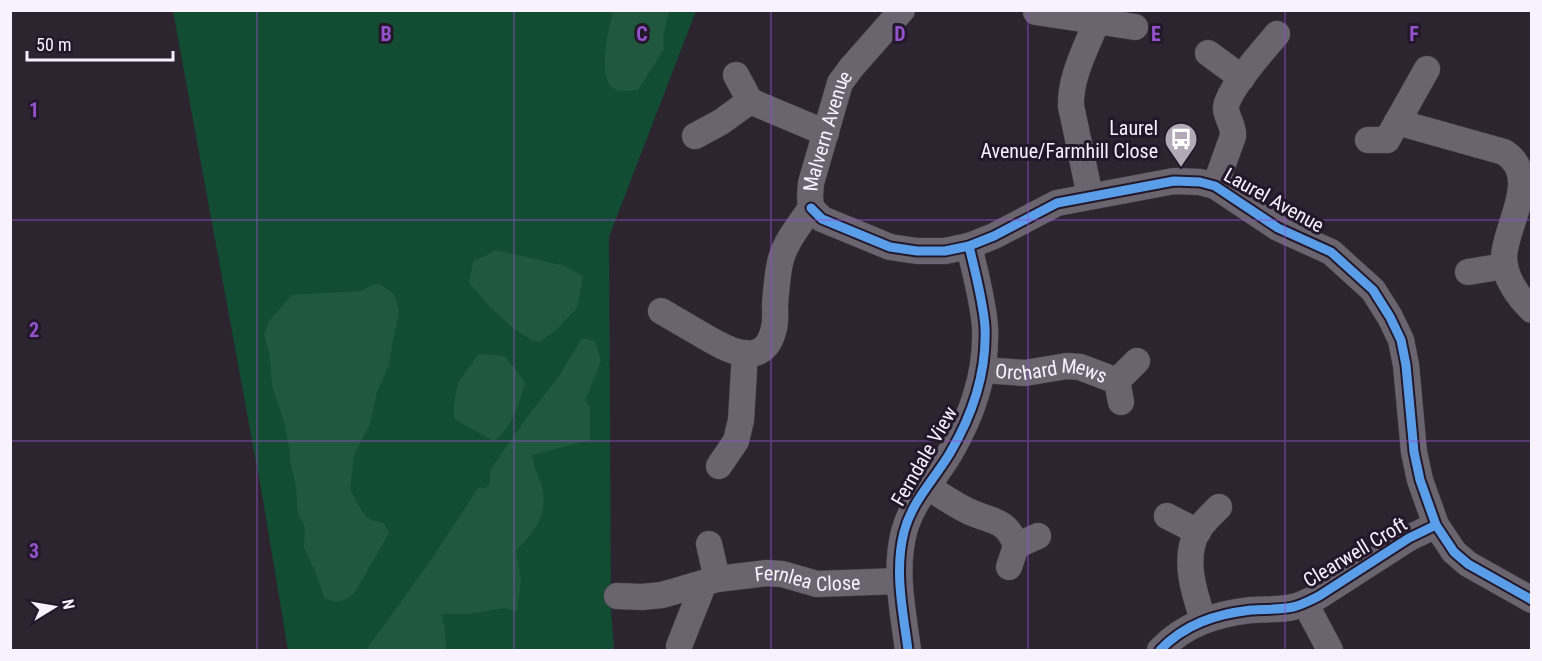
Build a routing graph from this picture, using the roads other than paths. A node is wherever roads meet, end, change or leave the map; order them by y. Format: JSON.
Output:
{"nodes":[{"id":1,"x":902,"y":10,"type":"edge"},
{"id":2,"x":1036,"y":12,"type":"edge"},
{"id":3,"x":1097,"y":21,"type":"junction"},
{"id":4,"x":1135,"y":27,"type":"dead end"},
{"id":5,"x":1277,"y":34,"type":"dead end"},
{"id":6,"x":1208,"y":53,"type":"dead end"},
{"id":7,"x":1427,"y":69,"type":"dead end"},
{"id":8,"x":736,"y":75,"type":"dead end"},
{"id":9,"x":1242,"y":78,"type":"junction"},
{"id":10,"x":750,"y":101,"type":"junction"},
{"id":11,"x":1397,"y":122,"type":"junction"},
{"id":12,"x":826,"y":133,"type":"junction"},
{"id":13,"x":694,"y":136,"type":"dead end"},
{"id":14,"x":1368,"y":140,"type":"dead end"},
{"id":15,"x":1215,"y":186,"type":"junction"},
{"id":16,"x":1090,"y":196,"type":"junction"},
{"id":17,"x":812,"y":208,"type":"junction"},
{"id":18,"x":969,"y":246,"type":"junction"},
{"id":19,"x":1505,"y":266,"type":"junction"},
{"id":20,"x":1468,"y":272,"type":"dead end"},
{"id":21,"x":1532,"y":310,"type":"edge"},
{"id":22,"x":662,"y":311,"type":"dead end"},
{"id":23,"x":745,"y":353,"type":"junction"},
{"id":24,"x":1137,"y":361,"type":"dead end"},
{"id":25,"x":983,"y":370,"type":"junction"},
{"id":26,"x":719,"y":466,"type":"dead end"},
{"id":27,"x":926,"y":486,"type":"junction"},
{"id":28,"x":1219,"y":507,"type":"dead end"},
{"id":29,"x":1167,"y":516,"type":"dead end"},
{"id":30,"x":1436,"y":525,"type":"junction"},
{"id":31,"x":1198,"y":532,"type":"junction"},
{"id":32,"x":709,"y":544,"type":"dead end"},
{"id":33,"x":1021,"y":550,"type":"dead end"},
{"id":34,"x":710,"y":581,"type":"junction"},
{"id":35,"x":899,"y":581,"type":"junction"},
{"id":36,"x":617,"y":596,"type":"dead end"},
{"id":37,"x":1532,"y":600,"type":"edge"},
{"id":38,"x":1305,"y":603,"type":"junction"},
{"id":39,"x":1203,"y":620,"type":"junction"},
{"id":40,"x":679,"y":646,"type":"dead end"},
{"id":41,"x":908,"y":651,"type":"edge"},
{"id":42,"x":1160,"y":651,"type":"edge"},
{"id":43,"x":1330,"y":651,"type":"edge"}],
"edges":[{"from":1,"to":12,"type":"street","name":"Malvern Avenue"},
{"from":2,"to":3,"type":"street"},
{"from":3,"to":4,"type":"street"},
{"from":3,"to":16,"type":"street"},
{"from":5,"to":9,"type":"street"},
{"from":6,"to":9,"type":"street"},
{"from":7,"to":11,"type":"street"},
{"from":8,"to":10,"type":"street"},
{"from":9,"to":15,"type":"street"},
{"from":10,"to":12,"type":"street"},
{"from":10,"to":13,"type":"street"},
{"from":11,"to":14,"type":"street"},
{"from":11,"to":19,"type":"street"},
{"from":12,"to":17,"type":"street","name":"Malvern Avenue"},
{"from":15,"to":16,"type":"street","name":"Laurel Avenue"},
{"from":15,"to":30,"type":"street","name":"Laurel Avenue"},
{"from":16,"to":18,"type":"street","name":"Laurel Avenue"},
{"from":17,"to":18,"type":"street","name":"Laurel Avenue"},
{"from":17,"to":23,"type":"street","name":"Malvern Avenue"},
{"from":18,"to":25,"type":"street","name":"Ferndale View"},
{"from":19,"to":20,"type":"street"},
{"from":19,"to":21,"type":"street"},
{"from":22,"to":23,"type":"street"},
{"from":23,"to":26,"type":"street"},
{"from":24,"to":25,"type":"street","name":"Orchard Mews"},
{"from":25,"to":27,"type":"street","name":"Ferndale View"},
{"from":27,"to":33,"type":"street"},
{"from":27,"to":35,"type":"street","name":"Ferndale View"},
{"from":28,"to":31,"type":"street"},
{"from":29,"to":31,"type":"street"},
{"from":30,"to":37,"type":"street","name":"Laurel Avenue"},
{"from":30,"to":38,"type":"street","name":"Clearwell Croft"},
{"from":31,"to":39,"type":"street"},
{"from":32,"to":34,"type":"street"},
{"from":34,"to":35,"type":"street","name":"Fernlea Close"},
{"from":34,"to":36,"type":"street","name":"Fernlea Close"},
{"from":34,"to":40,"type":"street"},
{"from":35,"to":41,"type":"street","name":"Ferndale View"},
{"from":38,"to":39,"type":"street","name":"Clearwell Croft"},
{"from":38,"to":43,"type":"street"},
{"from":39,"to":42,"type":"street","name":"Clearwell Croft"}]}
